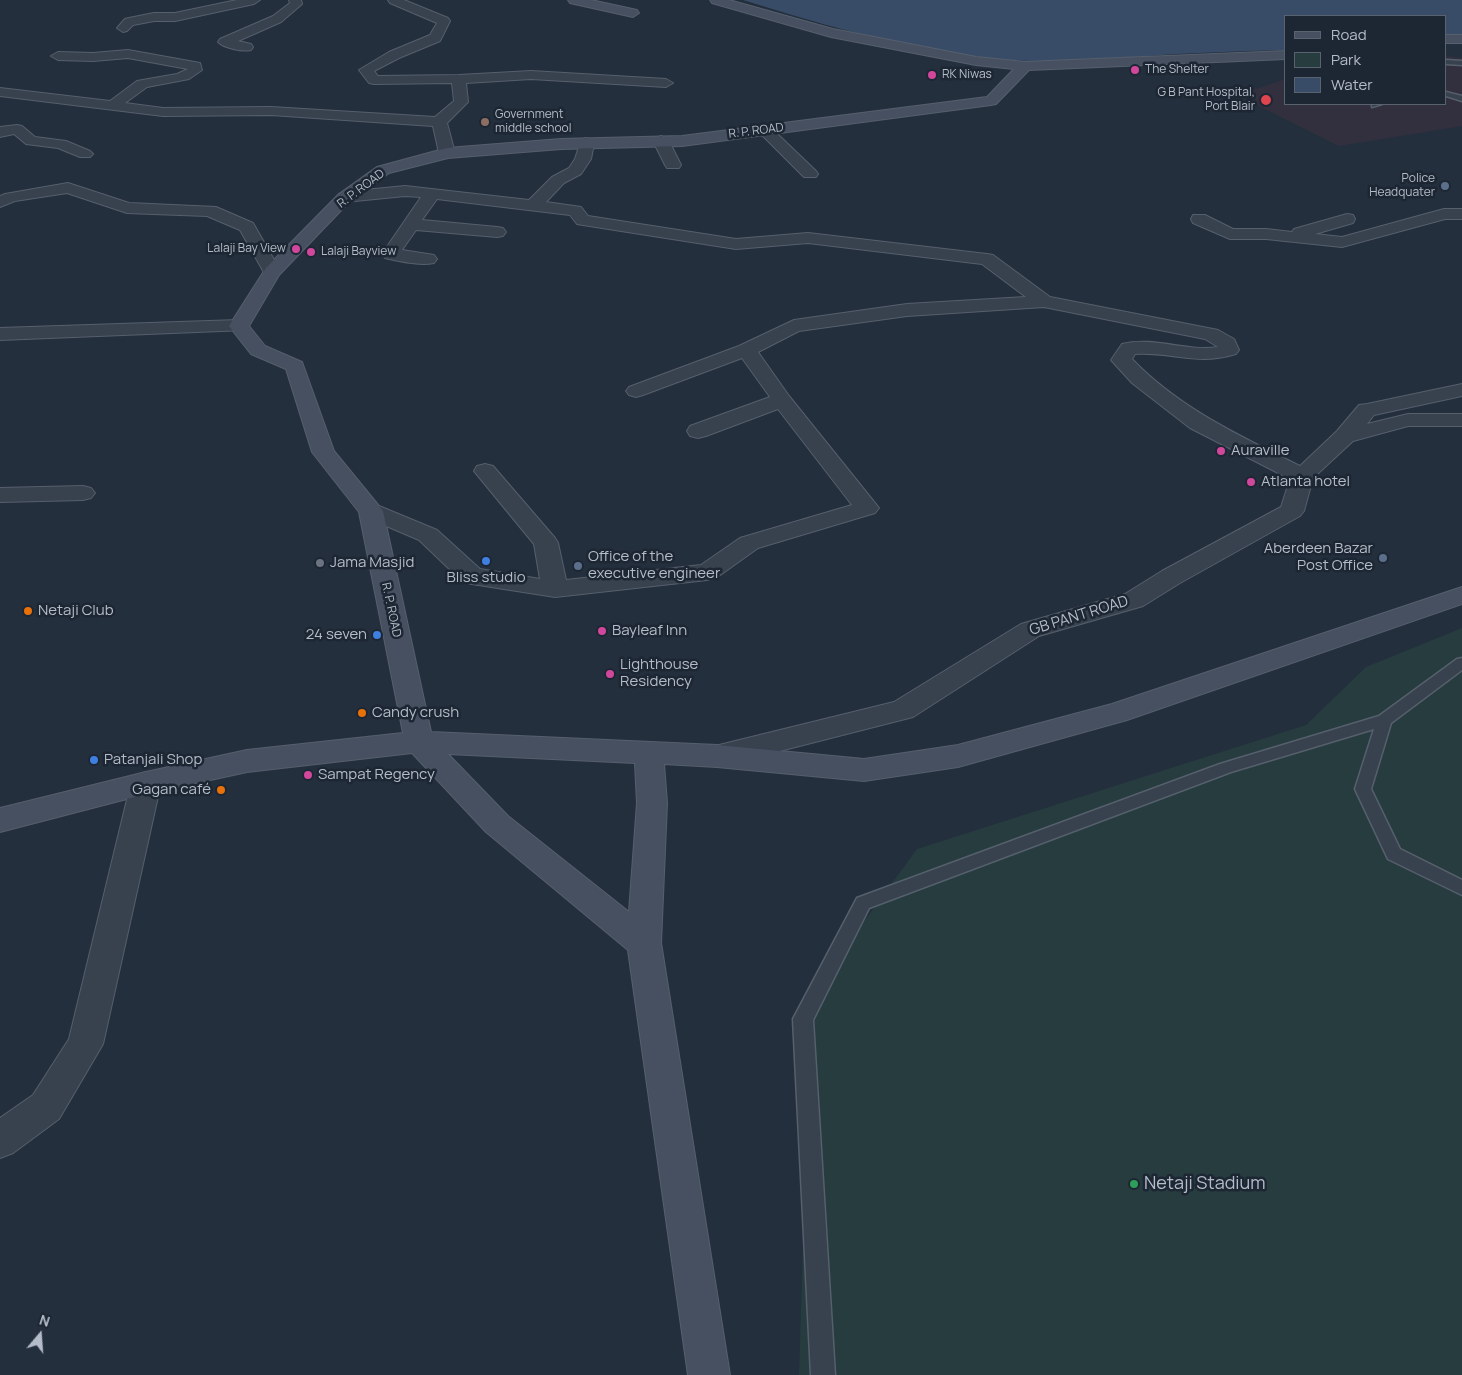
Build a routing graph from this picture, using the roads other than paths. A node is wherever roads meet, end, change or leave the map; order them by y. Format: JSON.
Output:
{"nodes":[{"id":1,"x":254,"y":0,"type":"edge"},
{"id":2,"x":295,"y":0,"type":"edge"},
{"id":3,"x":394,"y":0,"type":"edge"},
{"id":4,"x":574,"y":0,"type":"edge"},
{"id":5,"x":716,"y":0,"type":"edge"},
{"id":6,"x":633,"y":13,"type":"dead end"},
{"id":7,"x":123,"y":28,"type":"dead end"},
{"id":8,"x":1462,"y":39,"type":"edge"},
{"id":9,"x":1447,"y":40,"type":"edge"},
{"id":10,"x":246,"y":46,"type":"dead end"},
{"id":11,"x":1284,"y":55,"type":"edge"},
{"id":12,"x":58,"y":56,"type":"dead end"},
{"id":13,"x":1447,"y":62,"type":"edge"},
{"id":14,"x":1462,"y":63,"type":"edge"},
{"id":15,"x":1025,"y":66,"type":"junction"},
{"id":16,"x":459,"y":79,"type":"junction"},
{"id":17,"x":666,"y":82,"type":"dead end"},
{"id":18,"x":0,"y":92,"type":"edge"},
{"id":19,"x":1447,"y":94,"type":"edge"},
{"id":20,"x":1462,"y":100,"type":"edge"},
{"id":21,"x":112,"y":107,"type":"junction"},
{"id":22,"x":439,"y":122,"type":"junction"},
{"id":23,"x":765,"y":130,"type":"junction"},
{"id":24,"x":0,"y":132,"type":"edge"},
{"id":25,"x":662,"y":141,"type":"junction"},
{"id":26,"x":586,"y":143,"type":"junction"},
{"id":27,"x":447,"y":153,"type":"junction"},
{"id":28,"x":85,"y":154,"type":"dead end"},
{"id":29,"x":672,"y":165,"type":"dead end"},
{"id":30,"x":810,"y":174,"type":"dead end"},
{"id":31,"x":432,"y":193,"type":"junction"},
{"id":32,"x":345,"y":197,"type":"junction"},
{"id":33,"x":0,"y":202,"type":"edge"},
{"id":34,"x":534,"y":206,"type":"junction"},
{"id":35,"x":1462,"y":214,"type":"edge"},
{"id":36,"x":1199,"y":219,"type":"dead end"},
{"id":37,"x":1347,"y":219,"type":"dead end"},
{"id":38,"x":411,"y":224,"type":"junction"},
{"id":39,"x":498,"y":232,"type":"dead end"},
{"id":40,"x":1266,"y":234,"type":"junction"},
{"id":41,"x":428,"y":260,"type":"dead end"},
{"id":42,"x":272,"y":272,"type":"junction"},
{"id":43,"x":1044,"y":301,"type":"junction"},
{"id":44,"x":239,"y":326,"type":"junction"},
{"id":45,"x":0,"y":334,"type":"edge"},
{"id":46,"x":746,"y":350,"type":"junction"},
{"id":47,"x":1462,"y":390,"type":"edge"},
{"id":48,"x":636,"y":391,"type":"dead end"},
{"id":49,"x":782,"y":400,"type":"junction"},
{"id":50,"x":1462,"y":420,"type":"edge"},
{"id":51,"x":698,"y":431,"type":"dead end"},
{"id":52,"x":1346,"y":436,"type":"junction"},
{"id":53,"x":485,"y":472,"type":"dead end"},
{"id":54,"x":1302,"y":476,"type":"junction"},
{"id":55,"x":83,"y":493,"type":"dead end"},
{"id":56,"x":0,"y":495,"type":"edge"},
{"id":57,"x":371,"y":510,"type":"junction"},
{"id":58,"x":555,"y":589,"type":"junction"},
{"id":59,"x":1462,"y":594,"type":"edge"},
{"id":60,"x":1462,"y":663,"type":"edge"},
{"id":61,"x":1384,"y":720,"type":"junction"},
{"id":62,"x":418,"y":742,"type":"junction"},
{"id":63,"x":649,"y":754,"type":"junction"},
{"id":64,"x":717,"y":756,"type":"junction"},
{"id":65,"x":146,"y":782,"type":"junction"},
{"id":66,"x":0,"y":820,"type":"edge"},
{"id":67,"x":1462,"y":888,"type":"edge"},
{"id":68,"x":644,"y":943,"type":"junction"},
{"id":69,"x":0,"y":1140,"type":"edge"},
{"id":70,"x":709,"y":1375,"type":"edge"},
{"id":71,"x":823,"y":1375,"type":"edge"}],
"edges":[{"from":1,"to":7,"type":"street"},
{"from":2,"to":10,"type":"street"},
{"from":3,"to":16,"type":"street"},
{"from":4,"to":6,"type":"street"},
{"from":5,"to":15,"type":"street"},
{"from":8,"to":9,"type":"street"},
{"from":11,"to":15,"type":"street"},
{"from":12,"to":21,"type":"street"},
{"from":13,"to":14,"type":"lane"},
{"from":15,"to":23,"type":"street","name":"R. P. ROAD"},
{"from":16,"to":17,"type":"street"},
{"from":16,"to":22,"type":"street"},
{"from":18,"to":21,"type":"street"},
{"from":19,"to":20,"type":"lane"},
{"from":21,"to":22,"type":"street"},
{"from":22,"to":27,"type":"street"},
{"from":23,"to":25,"type":"street","name":"R. P. ROAD"},
{"from":23,"to":30,"type":"street"},
{"from":24,"to":28,"type":"street"},
{"from":25,"to":26,"type":"street","name":"R. P. ROAD"},
{"from":25,"to":29,"type":"street"},
{"from":26,"to":27,"type":"street","name":"R. P. ROAD"},
{"from":26,"to":34,"type":"street"},
{"from":27,"to":32,"type":"street","name":"R. P. ROAD"},
{"from":31,"to":32,"type":"street"},
{"from":31,"to":34,"type":"street"},
{"from":31,"to":38,"type":"street"},
{"from":32,"to":42,"type":"street","name":"R. P. ROAD"},
{"from":33,"to":42,"type":"street"},
{"from":34,"to":43,"type":"street"},
{"from":35,"to":40,"type":"street"},
{"from":36,"to":40,"type":"street"},
{"from":37,"to":40,"type":"street"},
{"from":38,"to":39,"type":"street"},
{"from":38,"to":41,"type":"street"},
{"from":42,"to":44,"type":"street","name":"R. P. ROAD"},
{"from":43,"to":46,"type":"street"},
{"from":43,"to":54,"type":"street"},
{"from":44,"to":45,"type":"street"},
{"from":44,"to":57,"type":"street","name":"R. P. ROAD"},
{"from":46,"to":48,"type":"street"},
{"from":46,"to":49,"type":"street"},
{"from":47,"to":52,"type":"street"},
{"from":49,"to":51,"type":"street"},
{"from":49,"to":58,"type":"street"},
{"from":50,"to":52,"type":"street"},
{"from":52,"to":54,"type":"street"},
{"from":53,"to":58,"type":"street"},
{"from":54,"to":64,"type":"street","name":"GB PANT ROAD"},
{"from":55,"to":56,"type":"street"},
{"from":57,"to":58,"type":"street"},
{"from":57,"to":62,"type":"street","name":"R. P. ROAD"},
{"from":59,"to":64,"type":"street"},
{"from":60,"to":61,"type":"lane"},
{"from":61,"to":67,"type":"lane"},
{"from":61,"to":71,"type":"lane"},
{"from":62,"to":63,"type":"street"},
{"from":62,"to":65,"type":"street"},
{"from":62,"to":68,"type":"street"},
{"from":63,"to":64,"type":"street"},
{"from":63,"to":68,"type":"street"},
{"from":65,"to":66,"type":"street"},
{"from":65,"to":69,"type":"street"},
{"from":68,"to":70,"type":"street"}]}
